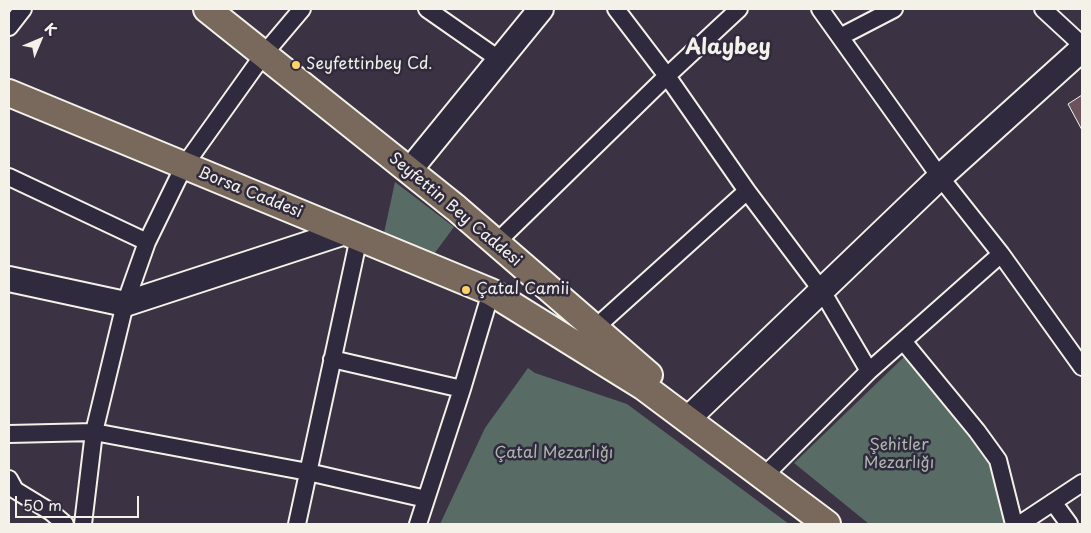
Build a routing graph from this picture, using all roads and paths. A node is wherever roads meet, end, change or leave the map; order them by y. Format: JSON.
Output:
{"nodes":[{"id":1,"x":23,"y":9,"type":"edge"},
{"id":2,"x":207,"y":9,"type":"edge"},
{"id":3,"x":302,"y":9,"type":"edge"},
{"id":4,"x":427,"y":9,"type":"edge"},
{"id":5,"x":541,"y":9,"type":"edge"},
{"id":6,"x":616,"y":9,"type":"edge"},
{"id":7,"x":739,"y":9,"type":"edge"},
{"id":8,"x":820,"y":9,"type":"edge"},
{"id":9,"x":894,"y":9,"type":"edge"},
{"id":10,"x":1043,"y":9,"type":"edge"},
{"id":11,"x":9,"y":26,"type":"edge"},
{"id":12,"x":840,"y":37,"type":"junction"},
{"id":13,"x":1082,"y":44,"type":"edge"},
{"id":14,"x":1082,"y":49,"type":"edge"},
{"id":15,"x":264,"y":54,"type":"junction"},
{"id":16,"x":500,"y":60,"type":"junction"},
{"id":17,"x":668,"y":76,"type":"junction"},
{"id":18,"x":9,"y":93,"type":"edge"},
{"id":19,"x":184,"y":166,"type":"junction"},
{"id":20,"x":409,"y":171,"type":"junction"},
{"id":21,"x":940,"y":177,"type":"junction"},
{"id":22,"x":9,"y":178,"type":"edge"},
{"id":23,"x":747,"y":191,"type":"junction"},
{"id":24,"x":352,"y":235,"type":"junction"},
{"id":25,"x":147,"y":242,"type":"junction"},
{"id":26,"x":504,"y":250,"type":"junction"},
{"id":27,"x":1001,"y":254,"type":"junction"},
{"id":28,"x":9,"y":279,"type":"edge"},
{"id":29,"x":822,"y":291,"type":"junction"},
{"id":30,"x":491,"y":292,"type":"junction"},
{"id":31,"x":125,"y":304,"type":"junction"},
{"id":32,"x":589,"y":339,"type":"junction"},
{"id":33,"x":903,"y":341,"type":"junction"},
{"id":34,"x":332,"y":359,"type":"junction"},
{"id":35,"x":1082,"y":367,"type":"edge"},
{"id":36,"x":869,"y":371,"type":"junction"},
{"id":37,"x":462,"y":389,"type":"junction"},
{"id":38,"x":691,"y":416,"type":"junction"},
{"id":39,"x":94,"y":432,"type":"junction"},
{"id":40,"x":9,"y":434,"type":"edge"},
{"id":41,"x":308,"y":472,"type":"junction"},
{"id":42,"x":768,"y":473,"type":"junction"},
{"id":43,"x":9,"y":479,"type":"edge"},
{"id":44,"x":1082,"y":483,"type":"edge"},
{"id":45,"x":426,"y":499,"type":"junction"},
{"id":46,"x":1053,"y":502,"type":"junction"},
{"id":47,"x":65,"y":524,"type":"edge"},
{"id":48,"x":83,"y":524,"type":"edge"},
{"id":49,"x":297,"y":524,"type":"edge"},
{"id":50,"x":418,"y":524,"type":"edge"},
{"id":51,"x":827,"y":524,"type":"edge"},
{"id":52,"x":844,"y":524,"type":"edge"},
{"id":53,"x":1014,"y":524,"type":"edge"},
{"id":54,"x":1020,"y":524,"type":"edge"},
{"id":55,"x":1069,"y":524,"type":"edge"}],
"edges":[{"from":1,"to":11,"type":"street"},
{"from":2,"to":15,"type":"main road","name":"Seyfettin Bey Caddesi"},
{"from":3,"to":15,"type":"street"},
{"from":4,"to":16,"type":"street"},
{"from":5,"to":16,"type":"street"},
{"from":6,"to":17,"type":"street"},
{"from":7,"to":17,"type":"street"},
{"from":8,"to":12,"type":"street"},
{"from":9,"to":12,"type":"street"},
{"from":10,"to":13,"type":"street"},
{"from":12,"to":21,"type":"street"},
{"from":14,"to":21,"type":"street"},
{"from":15,"to":19,"type":"street"},
{"from":15,"to":20,"type":"main road","name":"Seyfettin Bey Caddesi"},
{"from":16,"to":20,"type":"street"},
{"from":17,"to":23,"type":"street"},
{"from":17,"to":26,"type":"street"},
{"from":18,"to":19,"type":"main road","name":"Borsa Caddesi"},
{"from":19,"to":24,"type":"main road","name":"Borsa Caddesi"},
{"from":19,"to":25,"type":"street"},
{"from":20,"to":26,"type":"main road","name":"Seyfettin Bey Caddesi"},
{"from":21,"to":27,"type":"street"},
{"from":21,"to":29,"type":"street"},
{"from":22,"to":25,"type":"street"},
{"from":23,"to":29,"type":"street"},
{"from":23,"to":32,"type":"street"},
{"from":24,"to":30,"type":"main road","name":"Borsa Caddesi"},
{"from":24,"to":31,"type":"street"},
{"from":24,"to":34,"type":"street"},
{"from":25,"to":31,"type":"street"},
{"from":26,"to":30,"type":"main road"},
{"from":26,"to":32,"type":"main road","name":"Seyfettin Bey Caddesi"},
{"from":27,"to":33,"type":"street"},
{"from":27,"to":35,"type":"street"},
{"from":28,"to":31,"type":"street"},
{"from":29,"to":36,"type":"street"},
{"from":29,"to":38,"type":"street"},
{"from":30,"to":32,"type":"main road","name":"Seyfettin Bey Caddesi"},
{"from":30,"to":37,"type":"street"},
{"from":31,"to":39,"type":"street"},
{"from":32,"to":38,"type":"main road","name":"Seyfettin Bey Caddesi"},
{"from":33,"to":36,"type":"street"},
{"from":33,"to":53,"type":"street"},
{"from":34,"to":37,"type":"street"},
{"from":34,"to":41,"type":"street"},
{"from":36,"to":42,"type":"street"},
{"from":37,"to":45,"type":"street"},
{"from":38,"to":42,"type":"main road","name":"Seyfettin Bey Caddesi"},
{"from":39,"to":40,"type":"street"},
{"from":39,"to":41,"type":"street"},
{"from":39,"to":48,"type":"street"},
{"from":41,"to":45,"type":"street"},
{"from":41,"to":49,"type":"street"},
{"from":42,"to":51,"type":"main road","name":"Seyfettin Bey Caddesi"},
{"from":42,"to":52,"type":"main road","name":"Seyfettin Bey Caddesi"},
{"from":43,"to":47,"type":"street"},
{"from":44,"to":46,"type":"street"},
{"from":45,"to":50,"type":"street"},
{"from":46,"to":54,"type":"street"},
{"from":46,"to":55,"type":"street"}]}
